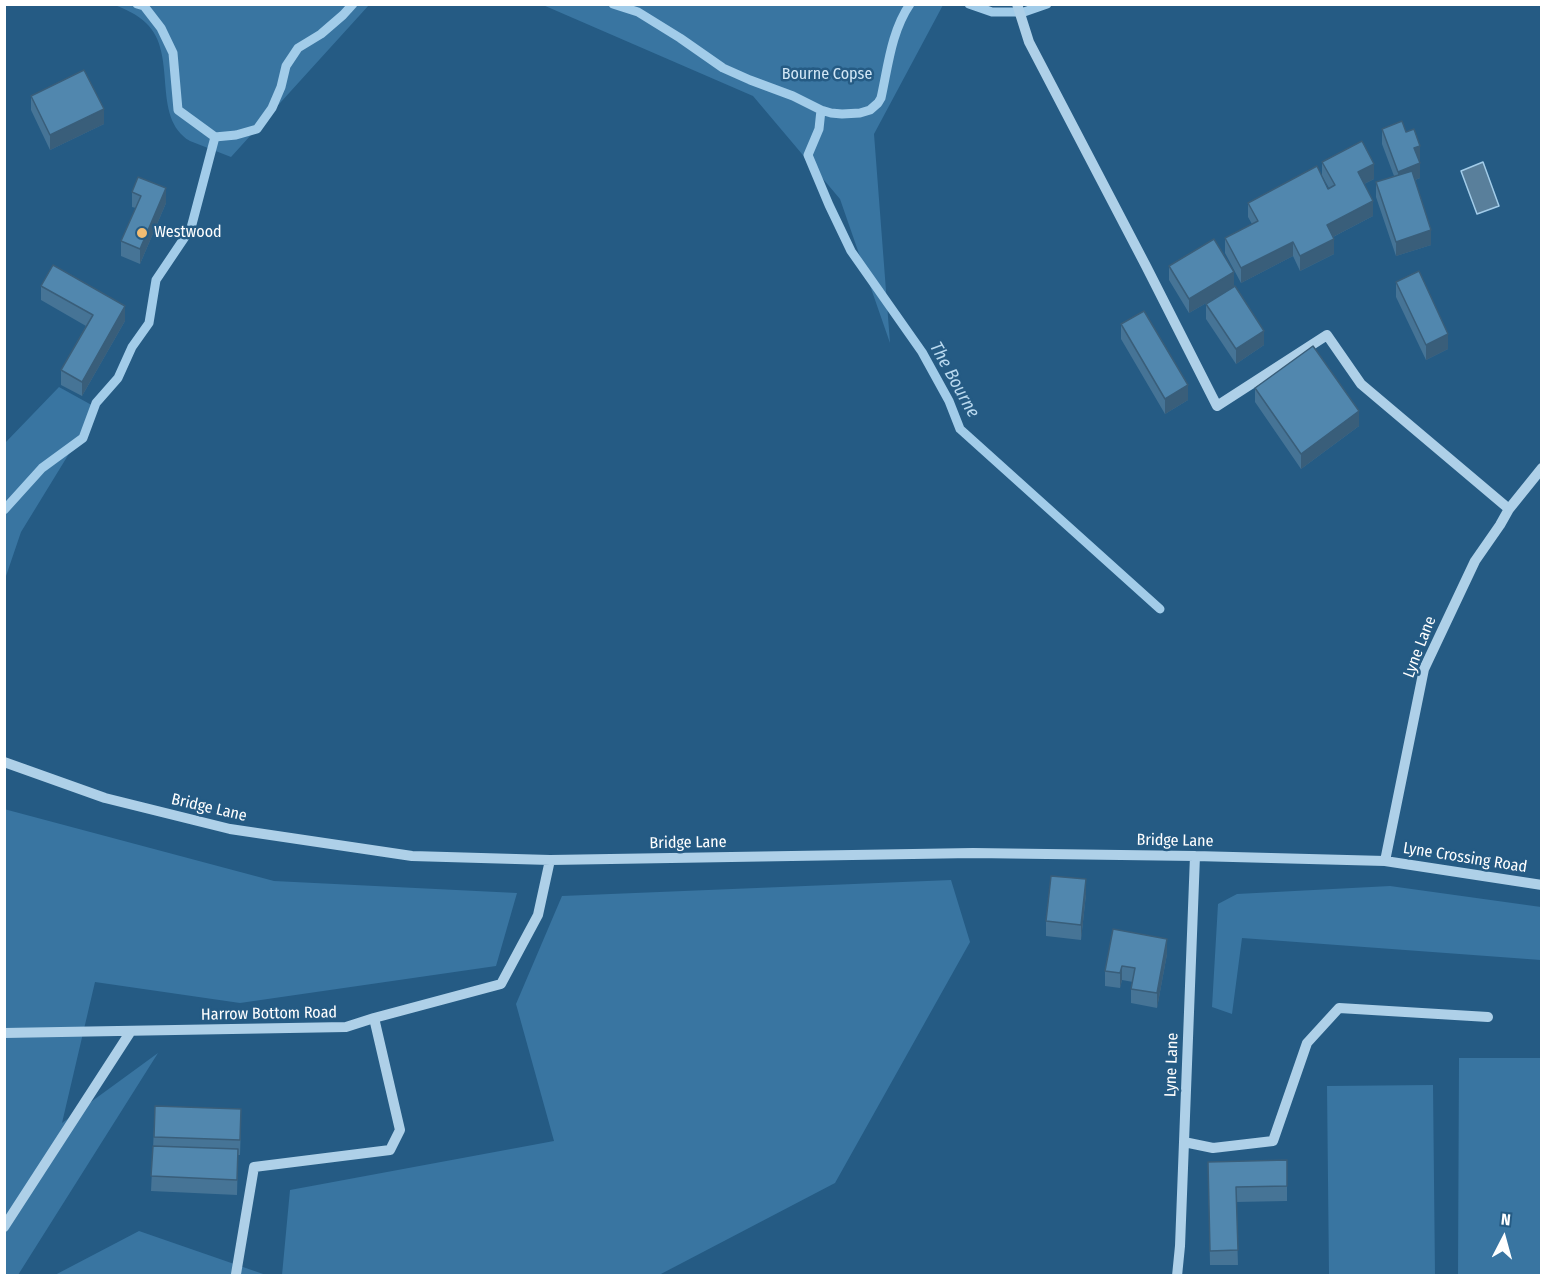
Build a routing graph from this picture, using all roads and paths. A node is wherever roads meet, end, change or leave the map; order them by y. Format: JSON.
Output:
{"nodes":[{"id":1,"x":1017,"y":4,"type":"edge"},
{"id":2,"x":1542,"y":468,"type":"edge"},
{"id":3,"x":1509,"y":509,"type":"junction"},
{"id":4,"x":4,"y":762,"type":"edge"},
{"id":5,"x":1195,"y":856,"type":"junction"},
{"id":6,"x":550,"y":860,"type":"junction"},
{"id":7,"x":1385,"y":861,"type":"junction"},
{"id":8,"x":1542,"y":885,"type":"edge"},
{"id":9,"x":1488,"y":1017,"type":"dead end"},
{"id":10,"x":374,"y":1018,"type":"junction"},
{"id":11,"x":131,"y":1031,"type":"junction"},
{"id":12,"x":4,"y":1033,"type":"edge"},
{"id":13,"x":1184,"y":1142,"type":"junction"},
{"id":14,"x":4,"y":1227,"type":"edge"},
{"id":15,"x":236,"y":1274,"type":"edge"},
{"id":16,"x":1177,"y":1275,"type":"edge"}],
"edges":[{"from":1,"to":3,"type":"street"},
{"from":2,"to":3,"type":"street","name":"Lyne Lane"},
{"from":3,"to":7,"type":"street","name":"Lyne Lane"},
{"from":4,"to":6,"type":"street","name":"Bridge Lane"},
{"from":5,"to":6,"type":"street","name":"Bridge Lane"},
{"from":5,"to":7,"type":"street","name":"Bridge Lane"},
{"from":5,"to":13,"type":"street","name":"Lyne Lane"},
{"from":6,"to":10,"type":"street","name":"Harrow Bottom Road"},
{"from":7,"to":8,"type":"street","name":"Lyne Crossing Road"},
{"from":9,"to":13,"type":"street"},
{"from":10,"to":11,"type":"street","name":"Harrow Bottom Road"},
{"from":10,"to":15,"type":"street"},
{"from":11,"to":12,"type":"street","name":"Harrow Bottom Road"},
{"from":11,"to":14,"type":"street"},
{"from":13,"to":16,"type":"street","name":"Lyne Lane"}]}
